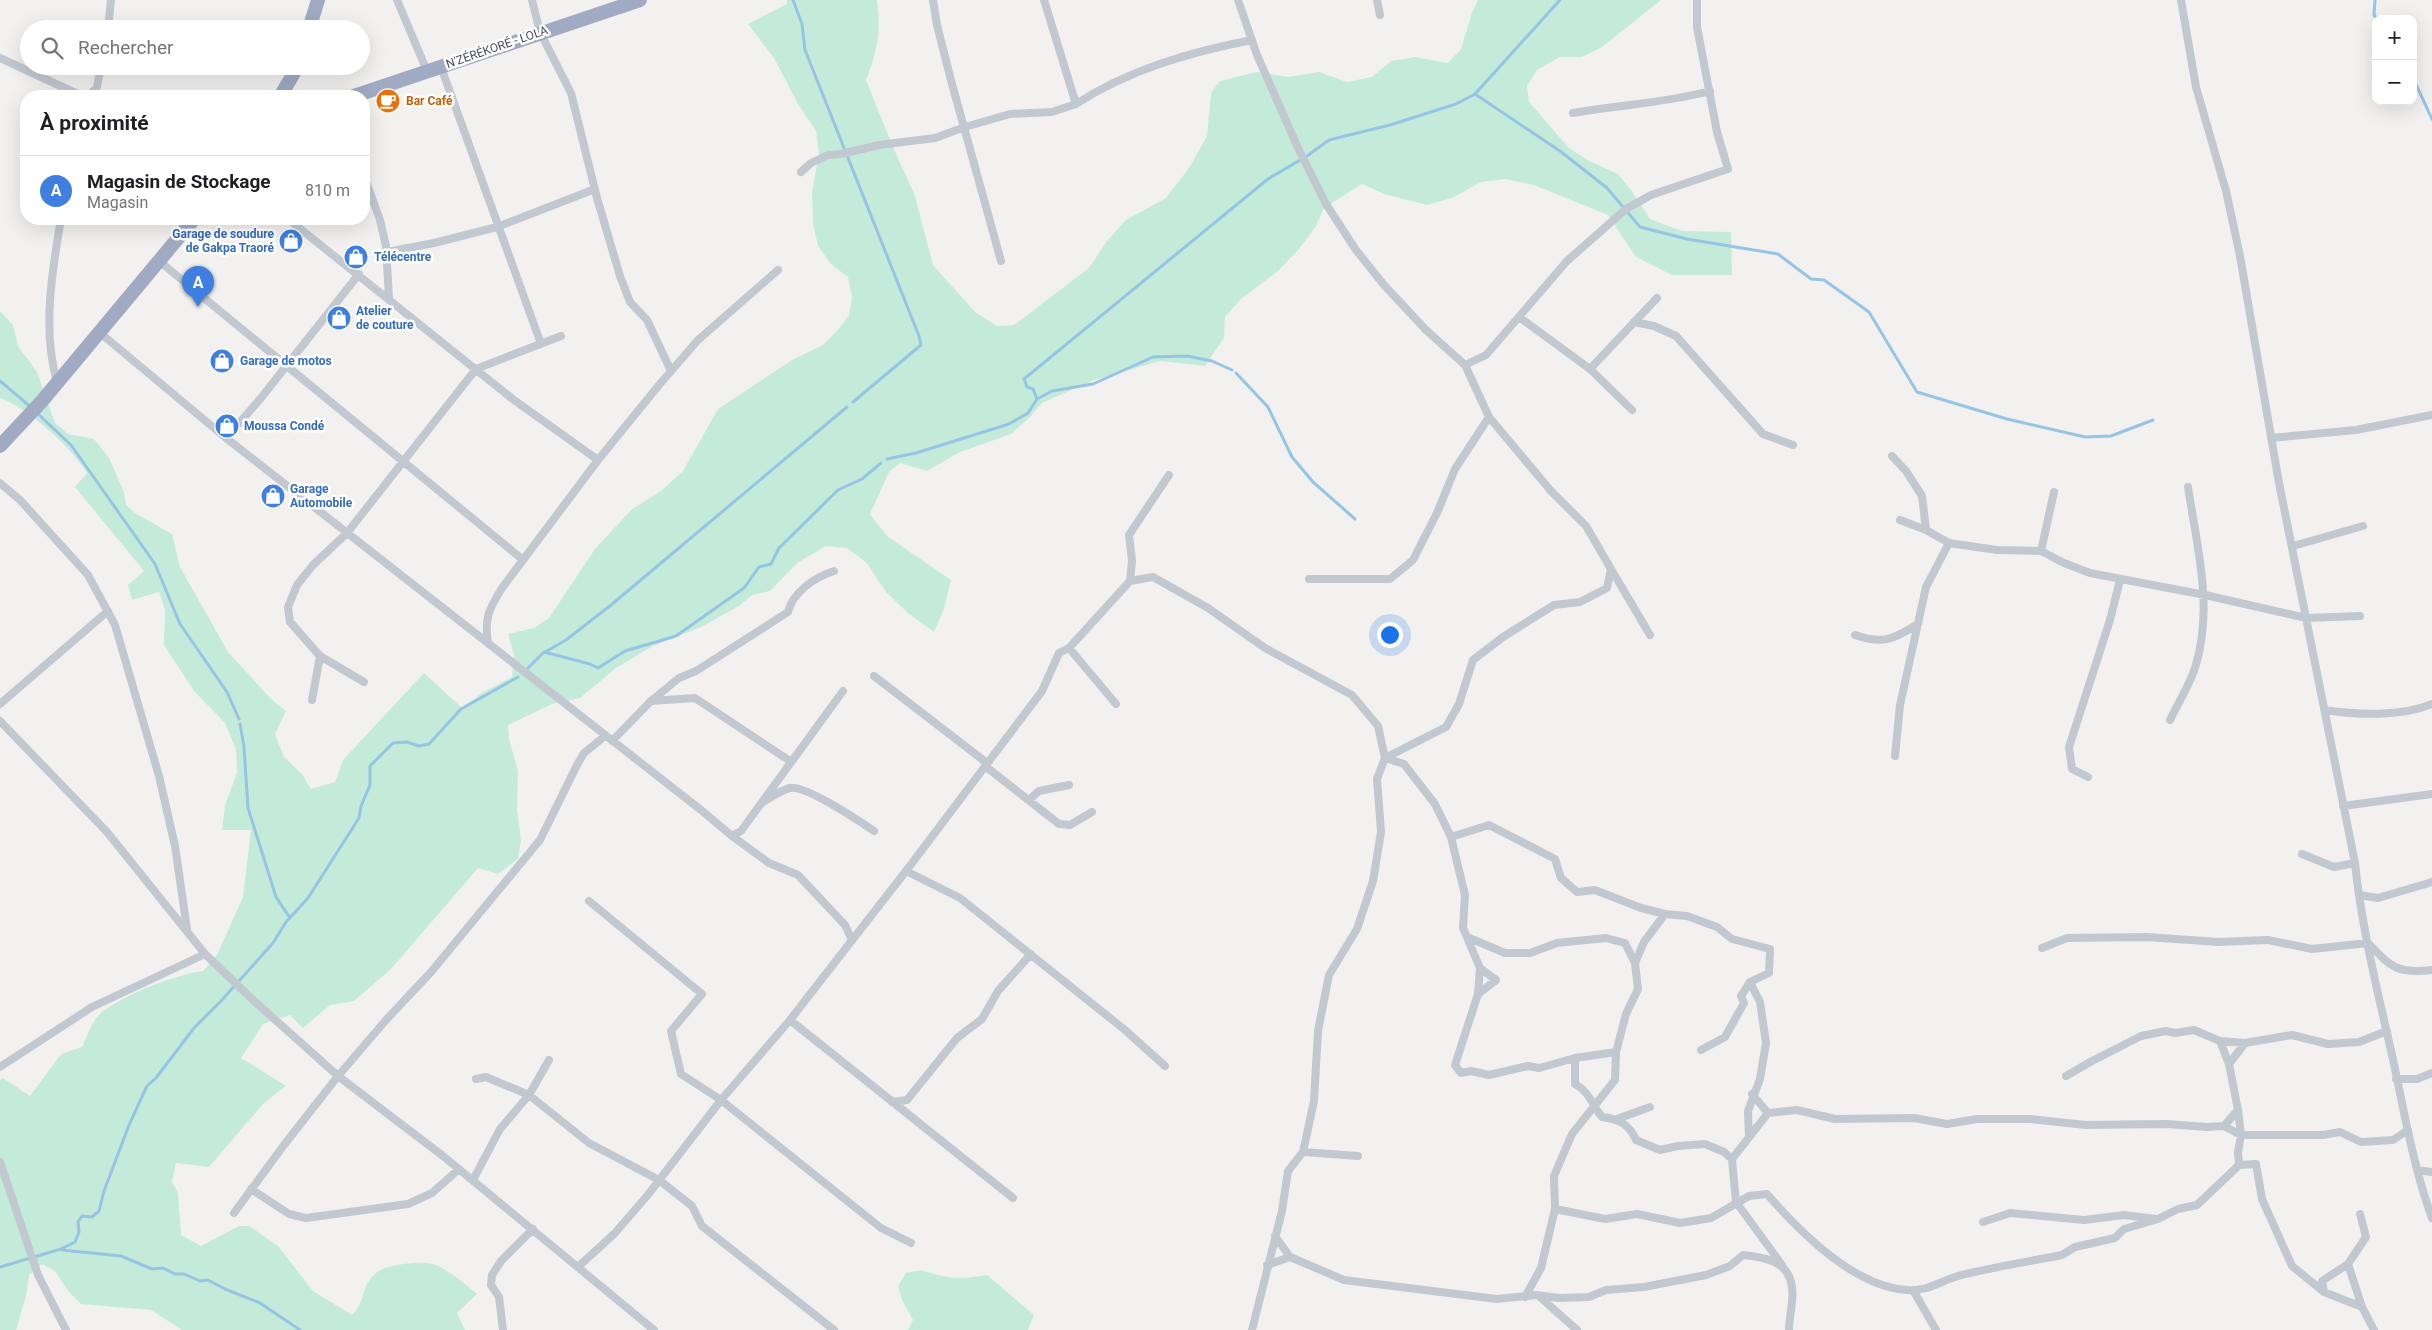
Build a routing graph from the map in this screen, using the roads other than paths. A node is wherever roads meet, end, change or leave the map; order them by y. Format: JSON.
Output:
{"nodes":[{"id":1,"x":111,"y":0,"type":"edge"},
{"id":2,"x":318,"y":0,"type":"edge"},
{"id":3,"x":397,"y":0,"type":"edge"},
{"id":4,"x":532,"y":0,"type":"edge"},
{"id":5,"x":640,"y":0,"type":"edge"},
{"id":6,"x":933,"y":0,"type":"edge"},
{"id":7,"x":1044,"y":0,"type":"edge"},
{"id":8,"x":1238,"y":0,"type":"edge"},
{"id":9,"x":1377,"y":0,"type":"edge"},
{"id":10,"x":1697,"y":0,"type":"edge"},
{"id":11,"x":2180,"y":0,"type":"edge"},
{"id":12,"x":1380,"y":15,"type":"dead end"},
{"id":13,"x":109,"y":20,"type":"edge"},
{"id":14,"x":312,"y":20,"type":"edge"},
{"id":15,"x":540,"y":32,"type":"junction"},
{"id":16,"x":1252,"y":40,"type":"junction"},
{"id":17,"x":1,"y":61,"type":"edge"},
{"id":18,"x":441,"y":67,"type":"junction"},
{"id":19,"x":20,"y":69,"type":"edge"},
{"id":20,"x":427,"y":71,"type":"junction"},
{"id":21,"x":33,"y":75,"type":"edge"},
{"id":22,"x":100,"y":75,"type":"edge"},
{"id":23,"x":293,"y":75,"type":"edge"},
{"id":24,"x":68,"y":90,"type":"edge"},
{"id":25,"x":95,"y":90,"type":"edge"},
{"id":26,"x":285,"y":90,"type":"edge"},
{"id":27,"x":370,"y":91,"type":"edge"},
{"id":28,"x":1710,"y":91,"type":"junction"},
{"id":29,"x":1076,"y":104,"type":"junction"},
{"id":30,"x":1573,"y":113,"type":"dead end"},
{"id":31,"x":965,"y":127,"type":"junction"},
{"id":32,"x":801,"y":172,"type":"dead end"},
{"id":33,"x":594,"y":189,"type":"junction"},
{"id":34,"x":370,"y":192,"type":"edge"},
{"id":35,"x":60,"y":225,"type":"edge"},
{"id":36,"x":189,"y":225,"type":"edge"},
{"id":37,"x":296,"y":225,"type":"edge"},
{"id":38,"x":497,"y":227,"type":"junction"},
{"id":39,"x":387,"y":252,"type":"junction"},
{"id":40,"x":159,"y":261,"type":"junction"},
{"id":41,"x":1001,"y":261,"type":"dead end"},
{"id":42,"x":778,"y":270,"type":"dead end"},
{"id":43,"x":359,"y":274,"type":"junction"},
{"id":44,"x":389,"y":298,"type":"junction"},
{"id":45,"x":1657,"y":298,"type":"dead end"},
{"id":46,"x":1519,"y":317,"type":"junction"},
{"id":47,"x":1634,"y":322,"type":"junction"},
{"id":48,"x":99,"y":332,"type":"junction"},
{"id":49,"x":560,"y":336,"type":"dead end"},
{"id":50,"x":540,"y":344,"type":"junction"},
{"id":51,"x":1465,"y":365,"type":"junction"},
{"id":52,"x":286,"y":366,"type":"junction"},
{"id":53,"x":476,"y":369,"type":"junction"},
{"id":54,"x":1590,"y":369,"type":"junction"},
{"id":55,"x":671,"y":371,"type":"junction"},
{"id":56,"x":57,"y":382,"type":"junction"},
{"id":57,"x":1632,"y":410,"type":"dead end"},
{"id":58,"x":2432,"y":415,"type":"edge"},
{"id":59,"x":1488,"y":417,"type":"junction"},
{"id":60,"x":226,"y":438,"type":"junction"},
{"id":61,"x":2271,"y":438,"type":"junction"},
{"id":62,"x":1793,"y":445,"type":"dead end"},
{"id":63,"x":0,"y":446,"type":"edge"},
{"id":64,"x":1892,"y":456,"type":"dead end"},
{"id":65,"x":598,"y":460,"type":"junction"},
{"id":66,"x":403,"y":461,"type":"junction"},
{"id":67,"x":1169,"y":475,"type":"dead end"},
{"id":68,"x":0,"y":483,"type":"edge"},
{"id":69,"x":2188,"y":487,"type":"dead end"},
{"id":70,"x":2054,"y":492,"type":"dead end"},
{"id":71,"x":1900,"y":520,"type":"dead end"},
{"id":72,"x":2363,"y":526,"type":"dead end"},
{"id":73,"x":1926,"y":530,"type":"junction"},
{"id":74,"x":347,"y":533,"type":"junction"},
{"id":75,"x":1949,"y":543,"type":"junction"},
{"id":76,"x":2293,"y":546,"type":"junction"},
{"id":77,"x":2041,"y":551,"type":"junction"},
{"id":78,"x":522,"y":559,"type":"junction"},
{"id":79,"x":1611,"y":569,"type":"junction"},
{"id":80,"x":834,"y":571,"type":"dead end"},
{"id":81,"x":1309,"y":580,"type":"dead end"},
{"id":82,"x":2120,"y":580,"type":"junction"},
{"id":83,"x":1130,"y":581,"type":"junction"},
{"id":84,"x":2205,"y":595,"type":"junction"},
{"id":85,"x":108,"y":611,"type":"junction"},
{"id":86,"x":2360,"y":616,"type":"dead end"},
{"id":87,"x":2306,"y":618,"type":"junction"},
{"id":88,"x":1918,"y":624,"type":"junction"},
{"id":89,"x":1650,"y":635,"type":"dead end"},
{"id":90,"x":1855,"y":635,"type":"dead end"},
{"id":91,"x":488,"y":643,"type":"junction"},
{"id":92,"x":1069,"y":648,"type":"junction"},
{"id":93,"x":320,"y":656,"type":"junction"},
{"id":94,"x":874,"y":676,"type":"dead end"},
{"id":95,"x":364,"y":682,"type":"dead end"},
{"id":96,"x":842,"y":691,"type":"dead end"},
{"id":97,"x":312,"y":700,"type":"dead end"},
{"id":98,"x":651,"y":701,"type":"junction"},
{"id":99,"x":0,"y":703,"type":"edge"},
{"id":100,"x":1116,"y":704,"type":"dead end"},
{"id":101,"x":2432,"y":704,"type":"edge"},
{"id":102,"x":2325,"y":710,"type":"junction"},
{"id":103,"x":2170,"y":720,"type":"dead end"},
{"id":104,"x":0,"y":721,"type":"edge"},
{"id":105,"x":605,"y":736,"type":"junction"},
{"id":106,"x":612,"y":742,"type":"junction"},
{"id":107,"x":1895,"y":756,"type":"dead end"},
{"id":108,"x":1385,"y":758,"type":"junction"},
{"id":109,"x":790,"y":761,"type":"junction"},
{"id":110,"x":986,"y":764,"type":"junction"},
{"id":111,"x":2088,"y":777,"type":"dead end"},
{"id":112,"x":1069,"y":785,"type":"dead end"},
{"id":113,"x":2432,"y":794,"type":"edge"},
{"id":114,"x":1029,"y":800,"type":"junction"},
{"id":115,"x":760,"y":804,"type":"junction"},
{"id":116,"x":2343,"y":806,"type":"junction"},
{"id":117,"x":1092,"y":812,"type":"dead end"},
{"id":118,"x":874,"y":831,"type":"dead end"},
{"id":119,"x":732,"y":836,"type":"junction"},
{"id":120,"x":1451,"y":837,"type":"junction"},
{"id":121,"x":2302,"y":854,"type":"dead end"},
{"id":122,"x":2355,"y":863,"type":"junction"},
{"id":123,"x":906,"y":871,"type":"junction"},
{"id":124,"x":2432,"y":882,"type":"edge"},
{"id":125,"x":2359,"y":896,"type":"junction"},
{"id":126,"x":590,"y":901,"type":"dead end"},
{"id":127,"x":1665,"y":914,"type":"junction"},
{"id":128,"x":187,"y":931,"type":"junction"},
{"id":129,"x":1466,"y":937,"type":"junction"},
{"id":130,"x":852,"y":940,"type":"junction"},
{"id":131,"x":2368,"y":943,"type":"junction"},
{"id":132,"x":2042,"y":948,"type":"dead end"},
{"id":133,"x":204,"y":954,"type":"junction"},
{"id":134,"x":1031,"y":954,"type":"junction"},
{"id":135,"x":1635,"y":963,"type":"junction"},
{"id":136,"x":1480,"y":968,"type":"junction"},
{"id":137,"x":2432,"y":970,"type":"edge"},
{"id":138,"x":1750,"y":982,"type":"junction"},
{"id":139,"x":1478,"y":994,"type":"junction"},
{"id":140,"x":1760,"y":1002,"type":"junction"},
{"id":141,"x":1744,"y":1003,"type":"junction"},
{"id":142,"x":790,"y":1020,"type":"junction"},
{"id":143,"x":2386,"y":1031,"type":"junction"},
{"id":144,"x":2220,"y":1040,"type":"junction"},
{"id":145,"x":2245,"y":1042,"type":"junction"},
{"id":146,"x":1701,"y":1050,"type":"dead end"},
{"id":147,"x":1616,"y":1052,"type":"junction"},
{"id":148,"x":1575,"y":1058,"type":"junction"},
{"id":149,"x":549,"y":1060,"type":"dead end"},
{"id":150,"x":2229,"y":1064,"type":"junction"},
{"id":151,"x":1164,"y":1066,"type":"dead end"},
{"id":152,"x":0,"y":1067,"type":"edge"},
{"id":153,"x":2432,"y":1073,"type":"edge"},
{"id":154,"x":338,"y":1076,"type":"junction"},
{"id":155,"x":2066,"y":1076,"type":"dead end"},
{"id":156,"x":476,"y":1079,"type":"dead end"},
{"id":157,"x":2396,"y":1079,"type":"junction"},
{"id":158,"x":1752,"y":1094,"type":"junction"},
{"id":159,"x":529,"y":1095,"type":"junction"},
{"id":160,"x":721,"y":1100,"type":"junction"},
{"id":161,"x":892,"y":1102,"type":"junction"},
{"id":162,"x":1650,"y":1107,"type":"dead end"},
{"id":163,"x":1594,"y":1108,"type":"junction"},
{"id":164,"x":2238,"y":1110,"type":"junction"},
{"id":165,"x":1768,"y":1113,"type":"junction"},
{"id":166,"x":1617,"y":1119,"type":"junction"},
{"id":167,"x":2224,"y":1126,"type":"junction"},
{"id":168,"x":2408,"y":1130,"type":"junction"},
{"id":169,"x":2241,"y":1135,"type":"junction"},
{"id":170,"x":1749,"y":1137,"type":"junction"},
{"id":171,"x":1303,"y":1152,"type":"junction"},
{"id":172,"x":1358,"y":1156,"type":"dead end"},
{"id":173,"x":1732,"y":1159,"type":"junction"},
{"id":174,"x":0,"y":1162,"type":"edge"},
{"id":175,"x":2239,"y":1165,"type":"junction"},
{"id":176,"x":458,"y":1169,"type":"junction"},
{"id":177,"x":2417,"y":1170,"type":"junction"},
{"id":178,"x":2432,"y":1172,"type":"edge"},
{"id":179,"x":473,"y":1180,"type":"junction"},
{"id":180,"x":659,"y":1180,"type":"junction"},
{"id":181,"x":251,"y":1190,"type":"junction"},
{"id":182,"x":1013,"y":1198,"type":"dead end"},
{"id":183,"x":1736,"y":1202,"type":"junction"},
{"id":184,"x":1555,"y":1210,"type":"junction"},
{"id":185,"x":234,"y":1213,"type":"dead end"},
{"id":186,"x":2360,"y":1214,"type":"dead end"},
{"id":187,"x":2432,"y":1218,"type":"edge"},
{"id":188,"x":2158,"y":1220,"type":"junction"},
{"id":189,"x":1983,"y":1222,"type":"dead end"},
{"id":190,"x":534,"y":1229,"type":"junction"},
{"id":191,"x":1275,"y":1236,"type":"junction"},
{"id":192,"x":911,"y":1243,"type":"dead end"},
{"id":193,"x":1290,"y":1257,"type":"junction"},
{"id":194,"x":2348,"y":1264,"type":"junction"},
{"id":195,"x":1267,"y":1265,"type":"junction"},
{"id":196,"x":1782,"y":1265,"type":"junction"},
{"id":197,"x":579,"y":1266,"type":"junction"},
{"id":198,"x":2309,"y":1280,"type":"junction"},
{"id":199,"x":2322,"y":1281,"type":"junction"},
{"id":200,"x":1913,"y":1290,"type":"junction"},
{"id":201,"x":2324,"y":1292,"type":"junction"},
{"id":202,"x":1536,"y":1296,"type":"junction"},
{"id":203,"x":1525,"y":1297,"type":"junction"},
{"id":204,"x":2362,"y":1307,"type":"junction"},
{"id":205,"x":66,"y":1330,"type":"edge"},
{"id":206,"x":503,"y":1330,"type":"edge"},
{"id":207,"x":654,"y":1330,"type":"edge"},
{"id":208,"x":834,"y":1330,"type":"edge"},
{"id":209,"x":1252,"y":1330,"type":"edge"},
{"id":210,"x":1577,"y":1330,"type":"edge"},
{"id":211,"x":1789,"y":1330,"type":"edge"},
{"id":212,"x":1936,"y":1330,"type":"edge"},
{"id":213,"x":2374,"y":1330,"type":"edge"}],
"edges":[{"from":1,"to":13,"type":"street"},
{"from":2,"to":14,"type":"highway"},
{"from":3,"to":20,"type":"street"},
{"from":4,"to":15,"type":"street"},
{"from":5,"to":15,"type":"highway","name":"N'ZÉRÉKORÉ - LOLA"},
{"from":6,"to":31,"type":"street"},
{"from":7,"to":29,"type":"street"},
{"from":8,"to":16,"type":"street"},
{"from":9,"to":12,"type":"street"},
{"from":10,"to":28,"type":"street"},
{"from":11,"to":61,"type":"street"},
{"from":15,"to":18,"type":"highway","name":"N'ZÉRÉKORÉ - LOLA"},
{"from":15,"to":33,"type":"street"},
{"from":16,"to":29,"type":"street"},
{"from":16,"to":51,"type":"street"},
{"from":17,"to":19,"type":"street"},
{"from":18,"to":20,"type":"highway","name":"N'ZÉRÉKORÉ - LOLA"},
{"from":18,"to":38,"type":"street"},
{"from":20,"to":27,"type":"highway","name":"N'ZÉRÉKORÉ - LOLA"},
{"from":21,"to":24,"type":"street"},
{"from":22,"to":25,"type":"street"},
{"from":23,"to":26,"type":"highway"},
{"from":28,"to":30,"type":"street"},
{"from":28,"to":46,"type":"street"},
{"from":29,"to":31,"type":"street"},
{"from":31,"to":32,"type":"street"},
{"from":31,"to":41,"type":"street"},
{"from":33,"to":38,"type":"street"},
{"from":33,"to":55,"type":"street"},
{"from":34,"to":39,"type":"street"},
{"from":35,"to":56,"type":"street"},
{"from":36,"to":40,"type":"highway"},
{"from":37,"to":43,"type":"street"},
{"from":38,"to":39,"type":"street"},
{"from":38,"to":50,"type":"street"},
{"from":39,"to":44,"type":"street"},
{"from":40,"to":48,"type":"highway"},
{"from":40,"to":52,"type":"street"},
{"from":42,"to":55,"type":"street"},
{"from":43,"to":44,"type":"street"},
{"from":43,"to":52,"type":"street"},
{"from":44,"to":53,"type":"street"},
{"from":45,"to":47,"type":"street"},
{"from":46,"to":51,"type":"street"},
{"from":46,"to":54,"type":"street"},
{"from":47,"to":54,"type":"street"},
{"from":47,"to":62,"type":"street"},
{"from":48,"to":56,"type":"highway"},
{"from":48,"to":60,"type":"street"},
{"from":49,"to":50,"type":"street"},
{"from":50,"to":53,"type":"street"},
{"from":51,"to":59,"type":"street"},
{"from":52,"to":60,"type":"street"},
{"from":52,"to":66,"type":"street"},
{"from":53,"to":65,"type":"street"},
{"from":53,"to":66,"type":"street"},
{"from":54,"to":57,"type":"street"},
{"from":55,"to":65,"type":"street"},
{"from":56,"to":63,"type":"highway"},
{"from":58,"to":61,"type":"street"},
{"from":59,"to":79,"type":"street"},
{"from":59,"to":81,"type":"street"},
{"from":60,"to":74,"type":"street"},
{"from":61,"to":76,"type":"street"},
{"from":64,"to":73,"type":"street"},
{"from":65,"to":78,"type":"street"},
{"from":66,"to":74,"type":"street"},
{"from":66,"to":78,"type":"street"},
{"from":67,"to":83,"type":"street"},
{"from":68,"to":85,"type":"street"},
{"from":69,"to":84,"type":"street"},
{"from":70,"to":77,"type":"street"},
{"from":71,"to":73,"type":"street"},
{"from":72,"to":76,"type":"street"},
{"from":73,"to":75,"type":"street"},
{"from":74,"to":91,"type":"street"},
{"from":74,"to":93,"type":"street"},
{"from":75,"to":77,"type":"street"},
{"from":75,"to":88,"type":"street"},
{"from":76,"to":87,"type":"street"},
{"from":77,"to":82,"type":"street"},
{"from":78,"to":91,"type":"street"},
{"from":79,"to":89,"type":"street"},
{"from":79,"to":108,"type":"street"},
{"from":80,"to":98,"type":"street"},
{"from":82,"to":84,"type":"street"},
{"from":82,"to":111,"type":"street"},
{"from":83,"to":92,"type":"street"},
{"from":83,"to":108,"type":"street"},
{"from":84,"to":87,"type":"street"},
{"from":84,"to":103,"type":"street"},
{"from":85,"to":99,"type":"street"},
{"from":85,"to":128,"type":"street"},
{"from":86,"to":87,"type":"street"},
{"from":87,"to":102,"type":"street"},
{"from":88,"to":90,"type":"street"},
{"from":88,"to":107,"type":"street"},
{"from":91,"to":105,"type":"street"},
{"from":92,"to":100,"type":"street"},
{"from":92,"to":110,"type":"street"},
{"from":93,"to":95,"type":"street"},
{"from":93,"to":97,"type":"street"},
{"from":94,"to":110,"type":"street"},
{"from":96,"to":109,"type":"street"},
{"from":98,"to":106,"type":"street"},
{"from":98,"to":109,"type":"street"},
{"from":101,"to":102,"type":"street"},
{"from":102,"to":116,"type":"street"},
{"from":104,"to":128,"type":"street"},
{"from":105,"to":106,"type":"street"},
{"from":105,"to":154,"type":"street"},
{"from":106,"to":119,"type":"street"},
{"from":108,"to":120,"type":"street"},
{"from":108,"to":171,"type":"street"},
{"from":109,"to":115,"type":"street"},
{"from":110,"to":114,"type":"street"},
{"from":110,"to":123,"type":"street"},
{"from":112,"to":114,"type":"street"},
{"from":113,"to":116,"type":"street"},
{"from":114,"to":117,"type":"street"},
{"from":115,"to":118,"type":"street"},
{"from":115,"to":119,"type":"street"},
{"from":116,"to":122,"type":"street"},
{"from":119,"to":130,"type":"street"},
{"from":120,"to":127,"type":"street"},
{"from":120,"to":129,"type":"street"},
{"from":121,"to":122,"type":"street"},
{"from":122,"to":125,"type":"street"},
{"from":123,"to":130,"type":"street"},
{"from":123,"to":134,"type":"street"},
{"from":124,"to":125,"type":"street"},
{"from":125,"to":131,"type":"street"},
{"from":126,"to":160,"type":"street"},
{"from":127,"to":135,"type":"street"},
{"from":127,"to":138,"type":"street"},
{"from":128,"to":133,"type":"street"},
{"from":129,"to":135,"type":"street"},
{"from":129,"to":136,"type":"street"},
{"from":130,"to":142,"type":"street"},
{"from":131,"to":132,"type":"street"},
{"from":131,"to":137,"type":"street"},
{"from":131,"to":143,"type":"street"},
{"from":133,"to":152,"type":"street"},
{"from":133,"to":154,"type":"street"},
{"from":134,"to":151,"type":"street"},
{"from":134,"to":161,"type":"street"},
{"from":135,"to":147,"type":"street"},
{"from":136,"to":139,"type":"street"},
{"from":136,"to":139,"type":"street"},
{"from":138,"to":140,"type":"street"},
{"from":138,"to":141,"type":"street"},
{"from":139,"to":148,"type":"street"},
{"from":140,"to":141,"type":"street"},
{"from":140,"to":158,"type":"street"},
{"from":141,"to":146,"type":"street"},
{"from":142,"to":160,"type":"street"},
{"from":142,"to":161,"type":"street"},
{"from":143,"to":145,"type":"street"},
{"from":143,"to":157,"type":"street"},
{"from":144,"to":145,"type":"street"},
{"from":144,"to":150,"type":"street"},
{"from":144,"to":155,"type":"street"},
{"from":145,"to":150,"type":"street"},
{"from":147,"to":148,"type":"street"},
{"from":147,"to":163,"type":"street"},
{"from":148,"to":163,"type":"street"},
{"from":149,"to":159,"type":"street"},
{"from":150,"to":164,"type":"street"},
{"from":153,"to":157,"type":"street"},
{"from":154,"to":176,"type":"street"},
{"from":154,"to":181,"type":"street"},
{"from":156,"to":159,"type":"street"},
{"from":157,"to":168,"type":"street"},
{"from":158,"to":165,"type":"street"},
{"from":158,"to":170,"type":"street"},
{"from":159,"to":179,"type":"street"},
{"from":159,"to":180,"type":"street"},
{"from":160,"to":180,"type":"street"},
{"from":160,"to":192,"type":"street"},
{"from":161,"to":182,"type":"street"},
{"from":162,"to":166,"type":"street"},
{"from":163,"to":166,"type":"street"},
{"from":163,"to":184,"type":"street"},
{"from":164,"to":167,"type":"street"},
{"from":164,"to":169,"type":"street"},
{"from":165,"to":167,"type":"street"},
{"from":165,"to":170,"type":"street"},
{"from":166,"to":173,"type":"street"},
{"from":167,"to":169,"type":"street"},
{"from":168,"to":169,"type":"street"},
{"from":168,"to":177,"type":"street"},
{"from":169,"to":175,"type":"street"},
{"from":170,"to":173,"type":"street"},
{"from":171,"to":172,"type":"street"},
{"from":171,"to":191,"type":"street"},
{"from":173,"to":183,"type":"street"},
{"from":174,"to":205,"type":"street"},
{"from":175,"to":188,"type":"street"},
{"from":175,"to":198,"type":"street"},
{"from":176,"to":179,"type":"street"},
{"from":176,"to":181,"type":"street"},
{"from":177,"to":178,"type":"street"},
{"from":177,"to":187,"type":"street"},
{"from":179,"to":190,"type":"street"},
{"from":180,"to":197,"type":"street"},
{"from":180,"to":208,"type":"street"},
{"from":181,"to":185,"type":"street"},
{"from":183,"to":184,"type":"street"},
{"from":183,"to":196,"type":"street"},
{"from":183,"to":200,"type":"street"},
{"from":184,"to":203,"type":"street"},
{"from":186,"to":194,"type":"street"},
{"from":188,"to":189,"type":"street"},
{"from":188,"to":200,"type":"street"},
{"from":190,"to":197,"type":"street"},
{"from":190,"to":206,"type":"street"},
{"from":191,"to":193,"type":"street"},
{"from":191,"to":195,"type":"street"},
{"from":193,"to":195,"type":"street"},
{"from":193,"to":203,"type":"street"},
{"from":194,"to":199,"type":"street"},
{"from":194,"to":204,"type":"street"},
{"from":195,"to":209,"type":"street"},
{"from":196,"to":202,"type":"street"},
{"from":196,"to":211,"type":"street"},
{"from":197,"to":207,"type":"street"},
{"from":198,"to":199,"type":"street"},
{"from":198,"to":201,"type":"street"},
{"from":199,"to":201,"type":"street"},
{"from":200,"to":212,"type":"street"},
{"from":201,"to":204,"type":"street"},
{"from":202,"to":203,"type":"street"},
{"from":202,"to":210,"type":"street"},
{"from":204,"to":213,"type":"street"}]}
